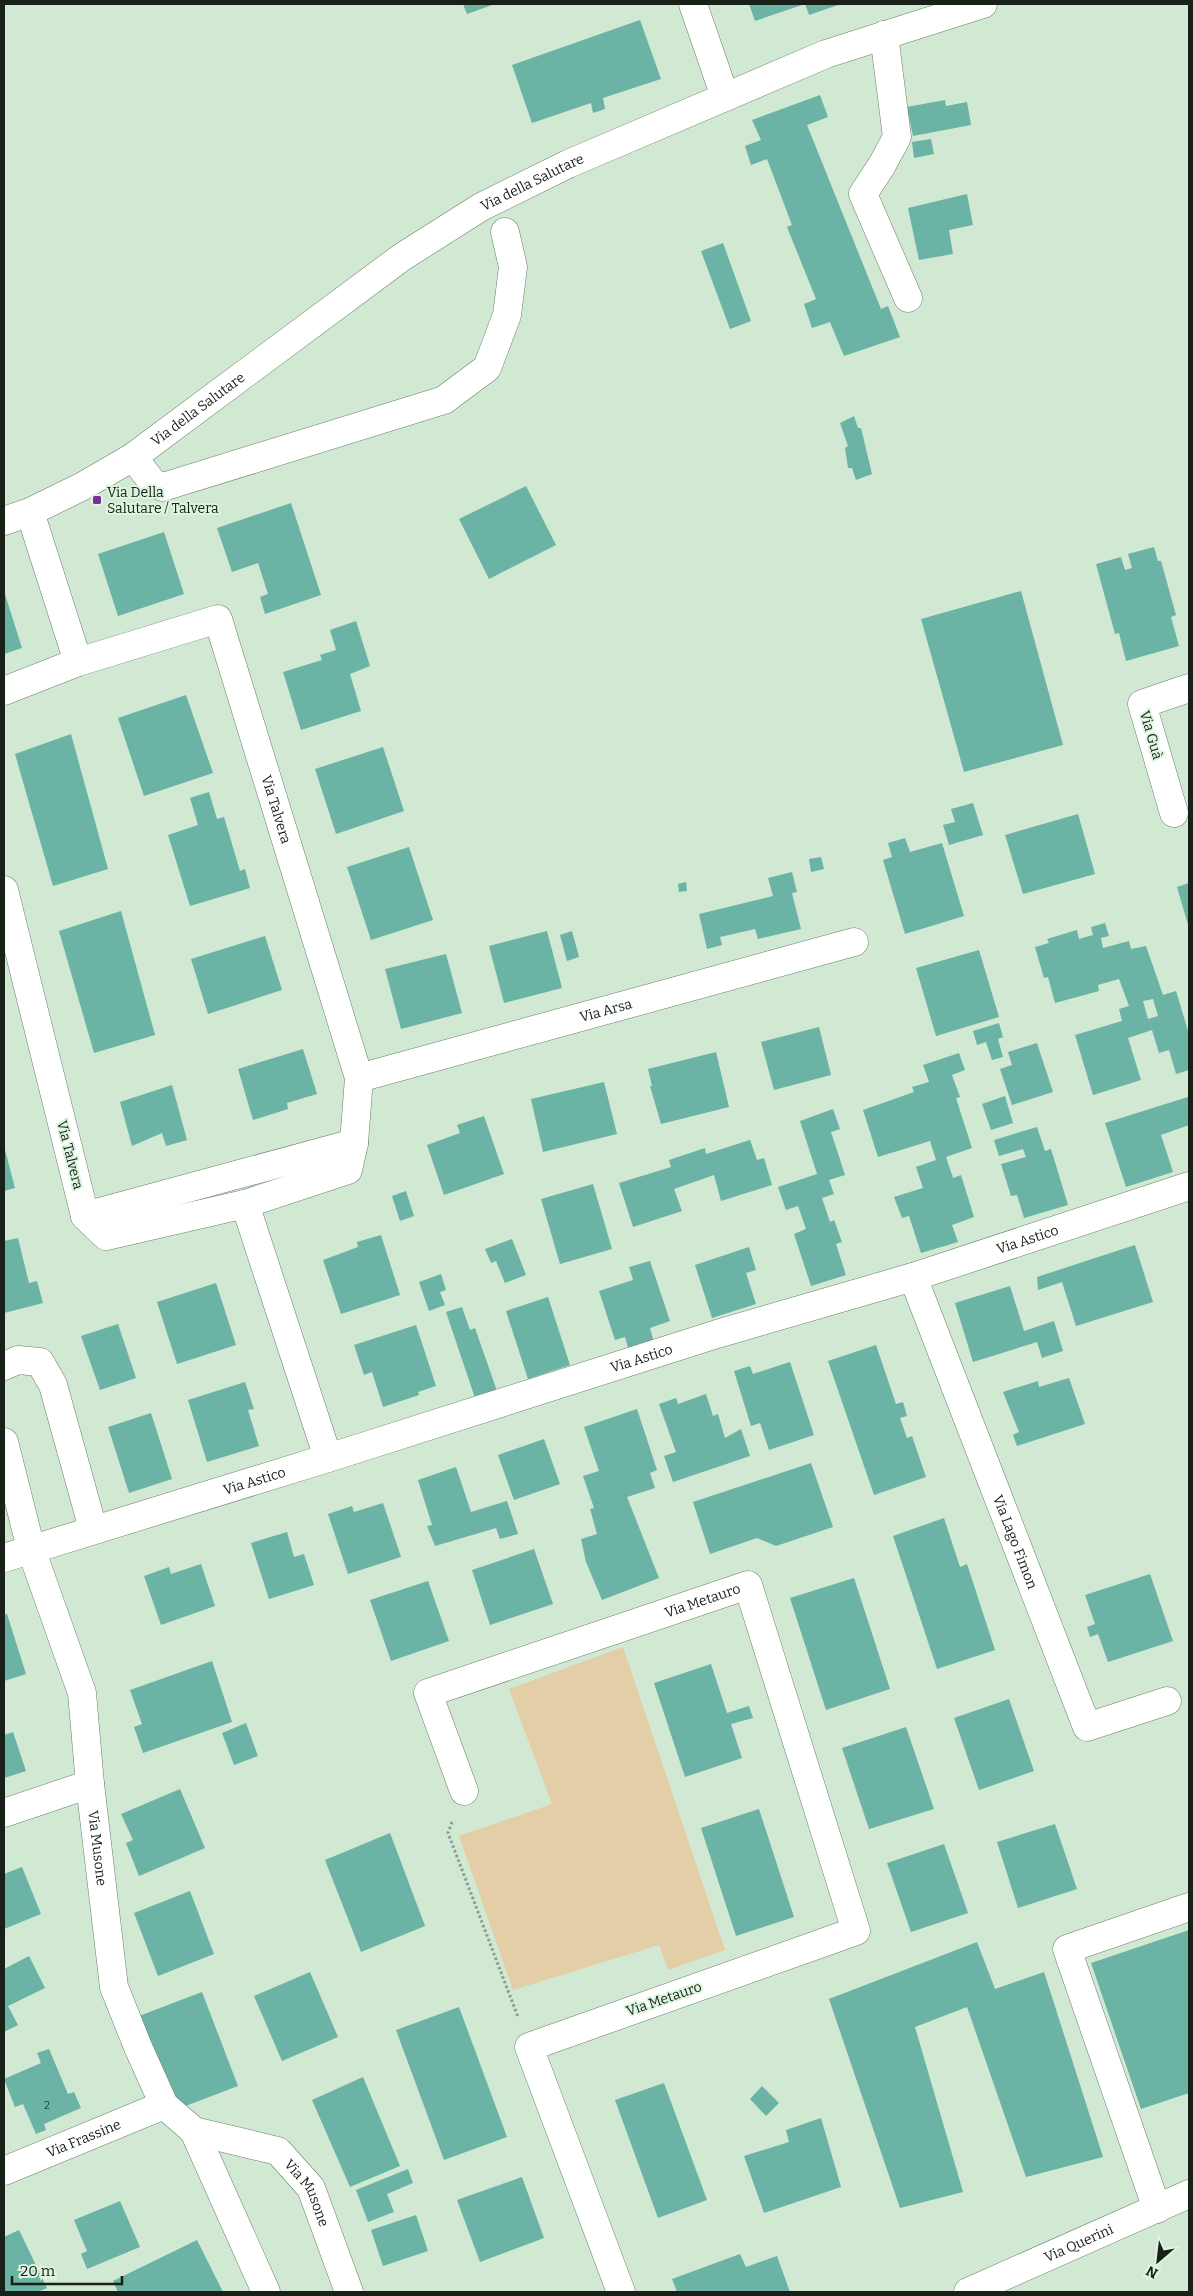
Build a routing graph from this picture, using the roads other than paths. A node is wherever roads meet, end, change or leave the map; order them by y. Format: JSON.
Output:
{"nodes":[{"id":1,"x":693,"y":4,"type":"edge"},
{"id":2,"x":983,"y":4,"type":"edge"},
{"id":3,"x":884,"y":35,"type":"junction"},
{"id":4,"x":725,"y":97,"type":"junction"},
{"id":5,"x":505,"y":232,"type":"dead end"},
{"id":6,"x":908,"y":298,"type":"dead end"},
{"id":7,"x":133,"y":457,"type":"junction"},
{"id":8,"x":30,"y":512,"type":"junction"},
{"id":9,"x":4,"y":521,"type":"edge"},
{"id":10,"x":78,"y":662,"type":"junction"},
{"id":11,"x":1189,"y":688,"type":"edge"},
{"id":12,"x":4,"y":691,"type":"edge"},
{"id":13,"x":1174,"y":813,"type":"dead end"},
{"id":14,"x":4,"y":890,"type":"edge"},
{"id":15,"x":854,"y":942,"type":"dead end"},
{"id":16,"x":359,"y":1078,"type":"junction"},
{"id":17,"x":354,"y":1143,"type":"junction"},
{"id":18,"x":1189,"y":1186,"type":"edge"},
{"id":19,"x":245,"y":1204,"type":"junction"},
{"id":20,"x":85,"y":1216,"type":"junction"},
{"id":21,"x":913,"y":1277,"type":"junction"},
{"id":22,"x":4,"y":1366,"type":"edge"},
{"id":23,"x":4,"y":1442,"type":"edge"},
{"id":24,"x":328,"y":1458,"type":"junction"},
{"id":25,"x":93,"y":1529,"type":"junction"},
{"id":26,"x":31,"y":1548,"type":"junction"},
{"id":27,"x":4,"y":1558,"type":"edge"},
{"id":28,"x":1167,"y":1701,"type":"dead end"},
{"id":29,"x":90,"y":1784,"type":"junction"},
{"id":30,"x":464,"y":1791,"type":"road end"},
{"id":31,"x":4,"y":1814,"type":"edge"},
{"id":32,"x":1189,"y":1907,"type":"edge"},
{"id":33,"x":164,"y":2105,"type":"junction"},
{"id":34,"x":194,"y":2131,"type":"junction"},
{"id":35,"x":4,"y":2171,"type":"edge"},
{"id":36,"x":1189,"y":2194,"type":"edge"},
{"id":37,"x":1157,"y":2209,"type":"junction"},
{"id":38,"x":266,"y":2292,"type":"edge"},
{"id":39,"x":349,"y":2292,"type":"edge"},
{"id":40,"x":620,"y":2292,"type":"edge"},
{"id":41,"x":968,"y":2292,"type":"edge"}],
"edges":[{"from":1,"to":4,"type":"street"},
{"from":2,"to":3,"type":"street","name":"Via della Salutare"},
{"from":3,"to":4,"type":"street","name":"Via della Salutare"},
{"from":3,"to":6,"type":"street"},
{"from":4,"to":7,"type":"street","name":"Via della Salutare"},
{"from":5,"to":7,"type":"street"},
{"from":7,"to":8,"type":"street","name":"Via della Salutare"},
{"from":8,"to":9,"type":"street","name":"Via della Salutare"},
{"from":8,"to":10,"type":"street"},
{"from":10,"to":12,"type":"street","name":"Via Talvera"},
{"from":10,"to":16,"type":"street","name":"Via Talvera"},
{"from":11,"to":13,"type":"street","name":"Via Guà"},
{"from":14,"to":20,"type":"street","name":"Via Talvera"},
{"from":15,"to":16,"type":"street","name":"Via Arsa"},
{"from":16,"to":17,"type":"street","name":"Via Talvera"},
{"from":17,"to":19,"type":"street","name":"Via Talvera"},
{"from":17,"to":20,"type":"street"},
{"from":18,"to":21,"type":"street","name":"Via Astico"},
{"from":19,"to":20,"type":"street","name":"Via Talvera"},
{"from":19,"to":24,"type":"street"},
{"from":21,"to":24,"type":"street","name":"Via Astico"},
{"from":21,"to":28,"type":"street","name":"Via Lago Fimon"},
{"from":22,"to":25,"type":"street"},
{"from":23,"to":26,"type":"street"},
{"from":24,"to":25,"type":"street","name":"Via Astico"},
{"from":25,"to":26,"type":"street","name":"Via Astico"},
{"from":26,"to":27,"type":"street","name":"Via Astico"},
{"from":26,"to":29,"type":"street","name":"Via Musone"},
{"from":29,"to":31,"type":"street"},
{"from":29,"to":33,"type":"street","name":"Via Musone"},
{"from":30,"to":40,"type":"street","name":"Via Metauro"},
{"from":32,"to":37,"type":"street"},
{"from":33,"to":34,"type":"street","name":"Via Musone"},
{"from":33,"to":35,"type":"street","name":"Via Frassine"},
{"from":34,"to":38,"type":"street","name":"Via Musone"},
{"from":34,"to":39,"type":"street","name":"Via Musone"},
{"from":36,"to":37,"type":"street","name":"Via Querini"},
{"from":37,"to":41,"type":"street","name":"Via Querini"}]}
